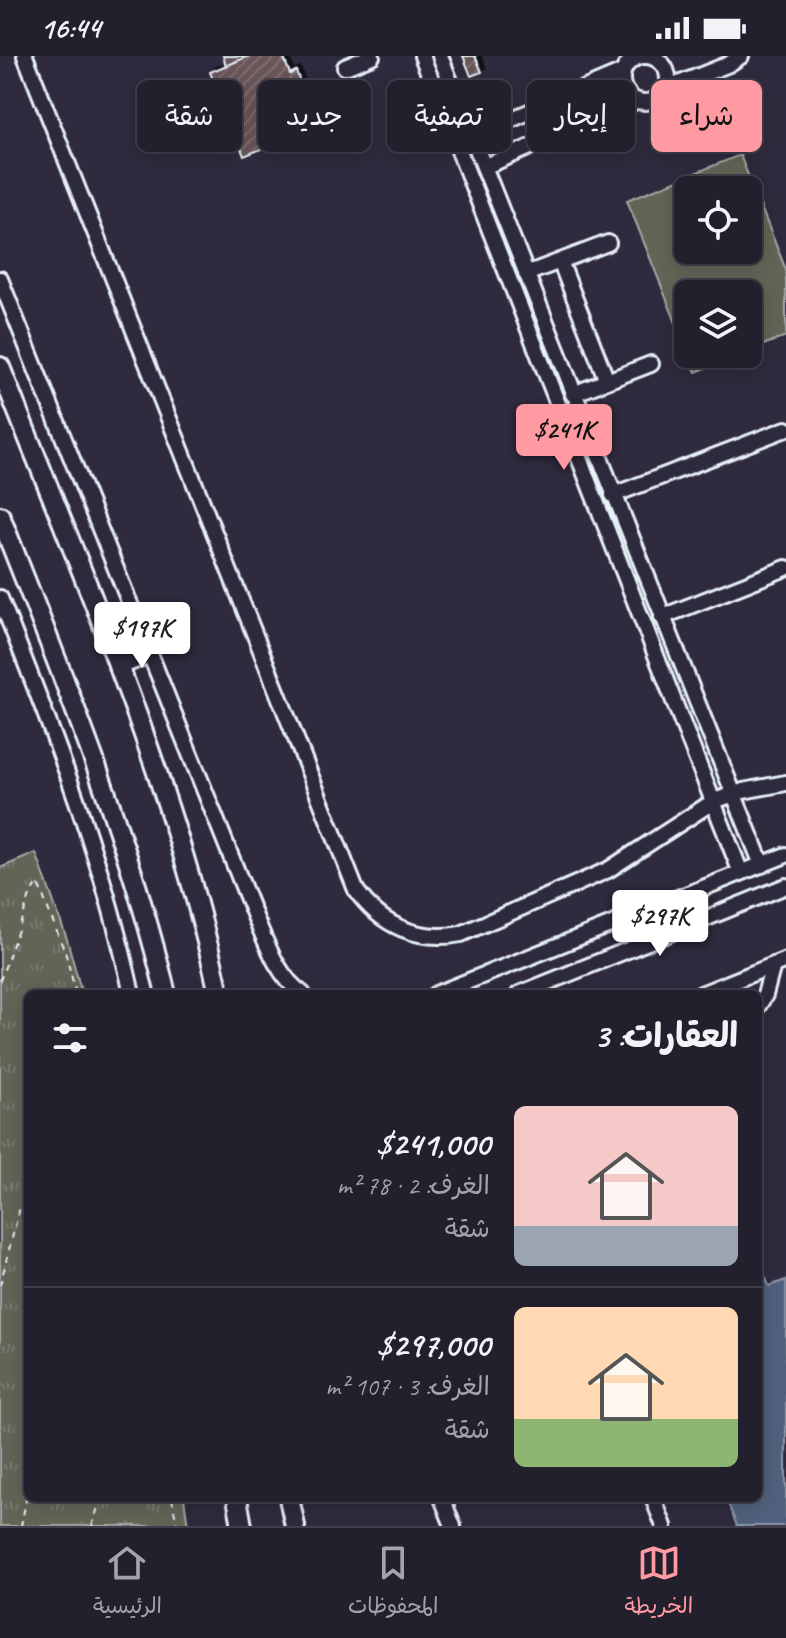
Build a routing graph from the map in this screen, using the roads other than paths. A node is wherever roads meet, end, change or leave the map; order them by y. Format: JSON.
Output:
{"nodes":[{"id":1,"x":25,"y":56,"type":"edge"},
{"id":2,"x":372,"y":56,"type":"edge"},
{"id":3,"x":422,"y":56,"type":"edge"},
{"id":4,"x":440,"y":56,"type":"edge"},
{"id":5,"x":741,"y":56,"type":"edge"},
{"id":6,"x":659,"y":58,"type":"edge"},
{"id":7,"x":345,"y":67,"type":"dead end"},
{"id":8,"x":623,"y":72,"type":"junction"},
{"id":9,"x":450,"y":80,"type":"edge"},
{"id":10,"x":667,"y":80,"type":"edge"},
{"id":11,"x":689,"y":80,"type":"edge"},
{"id":12,"x":636,"y":101,"type":"junction"},
{"id":13,"x":651,"y":102,"type":"edge"},
{"id":14,"x":511,"y":119,"type":"edge"},
{"id":15,"x":478,"y":152,"type":"edge"},
{"id":16,"x":484,"y":167,"type":"junction"},
{"id":17,"x":608,"y":243,"type":"dead end"},
{"id":18,"x":560,"y":261,"type":"junction"},
{"id":19,"x":526,"y":274,"type":"junction"},
{"id":20,"x":0,"y":279,"type":"edge"},
{"id":21,"x":651,"y":364,"type":"dead end"},
{"id":22,"x":0,"y":367,"type":"edge"},
{"id":23,"x":607,"y":381,"type":"junction"},
{"id":24,"x":573,"y":394,"type":"junction"},
{"id":25,"x":786,"y":429,"type":"edge"},
{"id":26,"x":613,"y":495,"type":"junction"},
{"id":27,"x":0,"y":516,"type":"edge"},
{"id":28,"x":786,"y":568,"type":"edge"},
{"id":29,"x":0,"y":598,"type":"edge"},
{"id":30,"x":662,"y":617,"type":"junction"},
{"id":31,"x":148,"y":653,"type":"junction"},
{"id":32,"x":118,"y":666,"type":"junction"},
{"id":33,"x":786,"y":783,"type":"edge"},
{"id":34,"x":732,"y":794,"type":"junction"},
{"id":35,"x":714,"y":801,"type":"junction"},
{"id":36,"x":786,"y":855,"type":"edge"},
{"id":37,"x":762,"y":865,"type":"junction"},
{"id":38,"x":741,"y":873,"type":"junction"},
{"id":39,"x":786,"y":886,"type":"edge"},
{"id":40,"x":780,"y":963,"type":"edge"},
{"id":41,"x":131,"y":990,"type":"edge"},
{"id":42,"x":165,"y":990,"type":"edge"},
{"id":43,"x":218,"y":990,"type":"edge"},
{"id":44,"x":296,"y":990,"type":"edge"},
{"id":45,"x":446,"y":990,"type":"edge"},
{"id":46,"x":529,"y":990,"type":"edge"},
{"id":47,"x":711,"y":990,"type":"edge"},
{"id":48,"x":762,"y":1000,"type":"edge"},
{"id":49,"x":238,"y":1502,"type":"edge"},
{"id":50,"x":290,"y":1502,"type":"edge"},
{"id":51,"x":444,"y":1502,"type":"edge"},
{"id":52,"x":655,"y":1502,"type":"edge"},
{"id":53,"x":242,"y":1526,"type":"edge"},
{"id":54,"x":295,"y":1526,"type":"edge"},
{"id":55,"x":453,"y":1526,"type":"edge"},
{"id":56,"x":664,"y":1526,"type":"edge"}],
"edges":[{"from":1,"to":35,"type":"street"},
{"from":2,"to":7,"type":"street"},
{"from":3,"to":35,"type":"street"},
{"from":4,"to":9,"type":"street"},
{"from":5,"to":11,"type":"street"},
{"from":6,"to":8,"type":"street"},
{"from":6,"to":10,"type":"street"},
{"from":8,"to":12,"type":"street"},
{"from":8,"to":14,"type":"street"},
{"from":12,"to":13,"type":"street"},
{"from":12,"to":16,"type":"street"},
{"from":15,"to":16,"type":"street"},
{"from":16,"to":19,"type":"street"},
{"from":17,"to":18,"type":"street"},
{"from":18,"to":19,"type":"street"},
{"from":18,"to":23,"type":"street"},
{"from":19,"to":24,"type":"street"},
{"from":20,"to":31,"type":"street"},
{"from":21,"to":23,"type":"street"},
{"from":22,"to":32,"type":"main road"},
{"from":23,"to":24,"type":"street"},
{"from":24,"to":26,"type":"street"},
{"from":25,"to":26,"type":"street"},
{"from":26,"to":30,"type":"street"},
{"from":27,"to":42,"type":"main road"},
{"from":28,"to":30,"type":"street"},
{"from":29,"to":41,"type":"street"},
{"from":30,"to":34,"type":"street"},
{"from":31,"to":32,"type":"main road"},
{"from":31,"to":44,"type":"street"},
{"from":32,"to":43,"type":"main road"},
{"from":33,"to":34,"type":"street"},
{"from":34,"to":35,"type":"street"},
{"from":34,"to":37,"type":"street"},
{"from":35,"to":38,"type":"street"},
{"from":36,"to":37,"type":"street"},
{"from":37,"to":38,"type":"street"},
{"from":38,"to":45,"type":"street"},
{"from":39,"to":46,"type":"street"},
{"from":40,"to":47,"type":"street"},
{"from":40,"to":48,"type":"street"},
{"from":49,"to":53,"type":"main road"},
{"from":50,"to":54,"type":"main road"},
{"from":51,"to":55,"type":"street"},
{"from":52,"to":56,"type":"street"}]}
